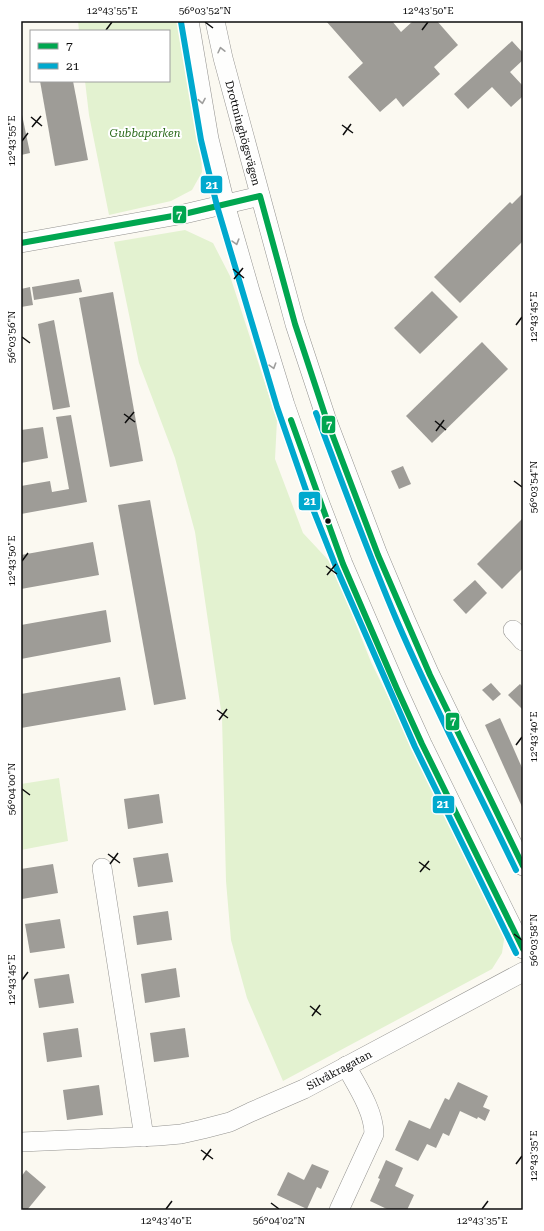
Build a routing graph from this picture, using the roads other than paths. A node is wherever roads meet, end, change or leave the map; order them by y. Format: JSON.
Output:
{"nodes":[{"id":1,"x":189,"y":21,"type":"edge"},
{"id":2,"x":215,"y":21,"type":"edge"},
{"id":3,"x":260,"y":196,"type":"junction"},
{"id":4,"x":225,"y":204,"type":"junction"},
{"id":5,"x":21,"y":243,"type":"edge"},
{"id":6,"x":523,"y":866,"type":"edge"},
{"id":7,"x":102,"y":868,"type":"dead end"},
{"id":8,"x":523,"y":949,"type":"edge"},
{"id":9,"x":523,"y":972,"type":"edge"},
{"id":10,"x":346,"y":1066,"type":"junction"},
{"id":11,"x":144,"y":1137,"type":"junction"},
{"id":12,"x":21,"y":1142,"type":"edge"},
{"id":13,"x":339,"y":1210,"type":"edge"}],
"edges":[{"from":1,"to":4,"type":"street","one_way":true},
{"from":3,"to":2,"type":"street","name":"Drottninghögsvägen","one_way":true},
{"from":3,"to":4,"type":"street"},
{"from":3,"to":6,"type":"street","name":"Drottninghögsvägen"},
{"from":4,"to":5,"type":"street"},
{"from":4,"to":8,"type":"street","one_way":true},
{"from":7,"to":11,"type":"street"},
{"from":9,"to":10,"type":"street","name":"Silvåkragatan"},
{"from":10,"to":11,"type":"street","name":"Silvåkragatan"},
{"from":10,"to":13,"type":"street"},
{"from":11,"to":12,"type":"street","name":"Silvåkragatan"}]}
